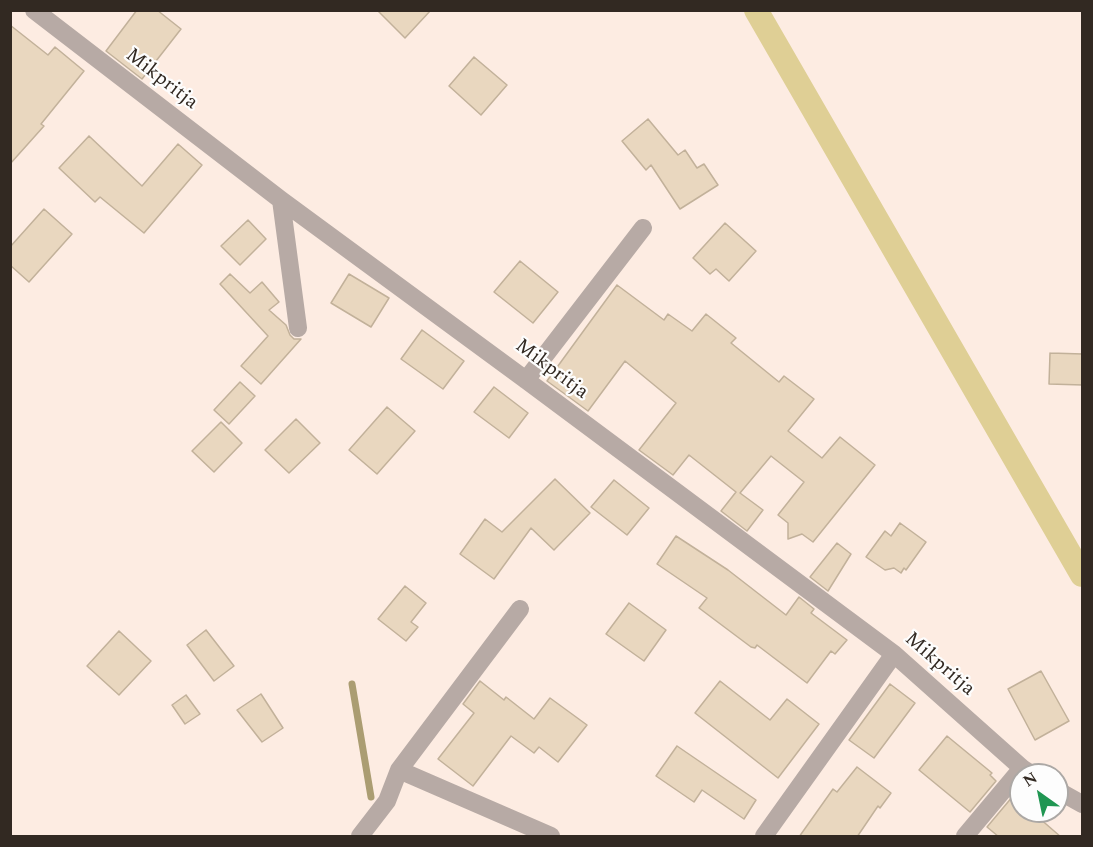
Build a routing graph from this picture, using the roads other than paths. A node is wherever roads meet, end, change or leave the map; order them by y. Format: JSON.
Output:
{"nodes":[{"id":1,"x":34,"y":10,"type":"edge"},
{"id":2,"x":281,"y":200,"type":"junction"},
{"id":3,"x":643,"y":228,"type":"dead end"},
{"id":4,"x":298,"y":328,"type":"dead end"},
{"id":5,"x":526,"y":380,"type":"junction"},
{"id":6,"x":520,"y":609,"type":"dead end"},
{"id":7,"x":894,"y":654,"type":"junction"},
{"id":8,"x":1017,"y":763,"type":"edge"},
{"id":9,"x":399,"y":770,"type":"junction"},
{"id":10,"x":1009,"y":791,"type":"edge"},
{"id":11,"x":1069,"y":796,"type":"edge"},
{"id":12,"x":1083,"y":804,"type":"edge"},
{"id":13,"x":360,"y":837,"type":"edge"},
{"id":14,"x":551,"y":837,"type":"edge"},
{"id":15,"x":764,"y":837,"type":"edge"},
{"id":16,"x":966,"y":837,"type":"edge"}],
"edges":[{"from":1,"to":2,"type":"street","name":"Mikpritja"},
{"from":2,"to":4,"type":"street"},
{"from":2,"to":5,"type":"street","name":"Mikpritja"},
{"from":3,"to":5,"type":"street"},
{"from":5,"to":7,"type":"street","name":"Mikpritja"},
{"from":6,"to":9,"type":"street"},
{"from":7,"to":8,"type":"street","name":"Mikpritja"},
{"from":7,"to":15,"type":"street"},
{"from":9,"to":13,"type":"street"},
{"from":9,"to":14,"type":"street"},
{"from":10,"to":16,"type":"street"},
{"from":11,"to":12,"type":"street"}]}
